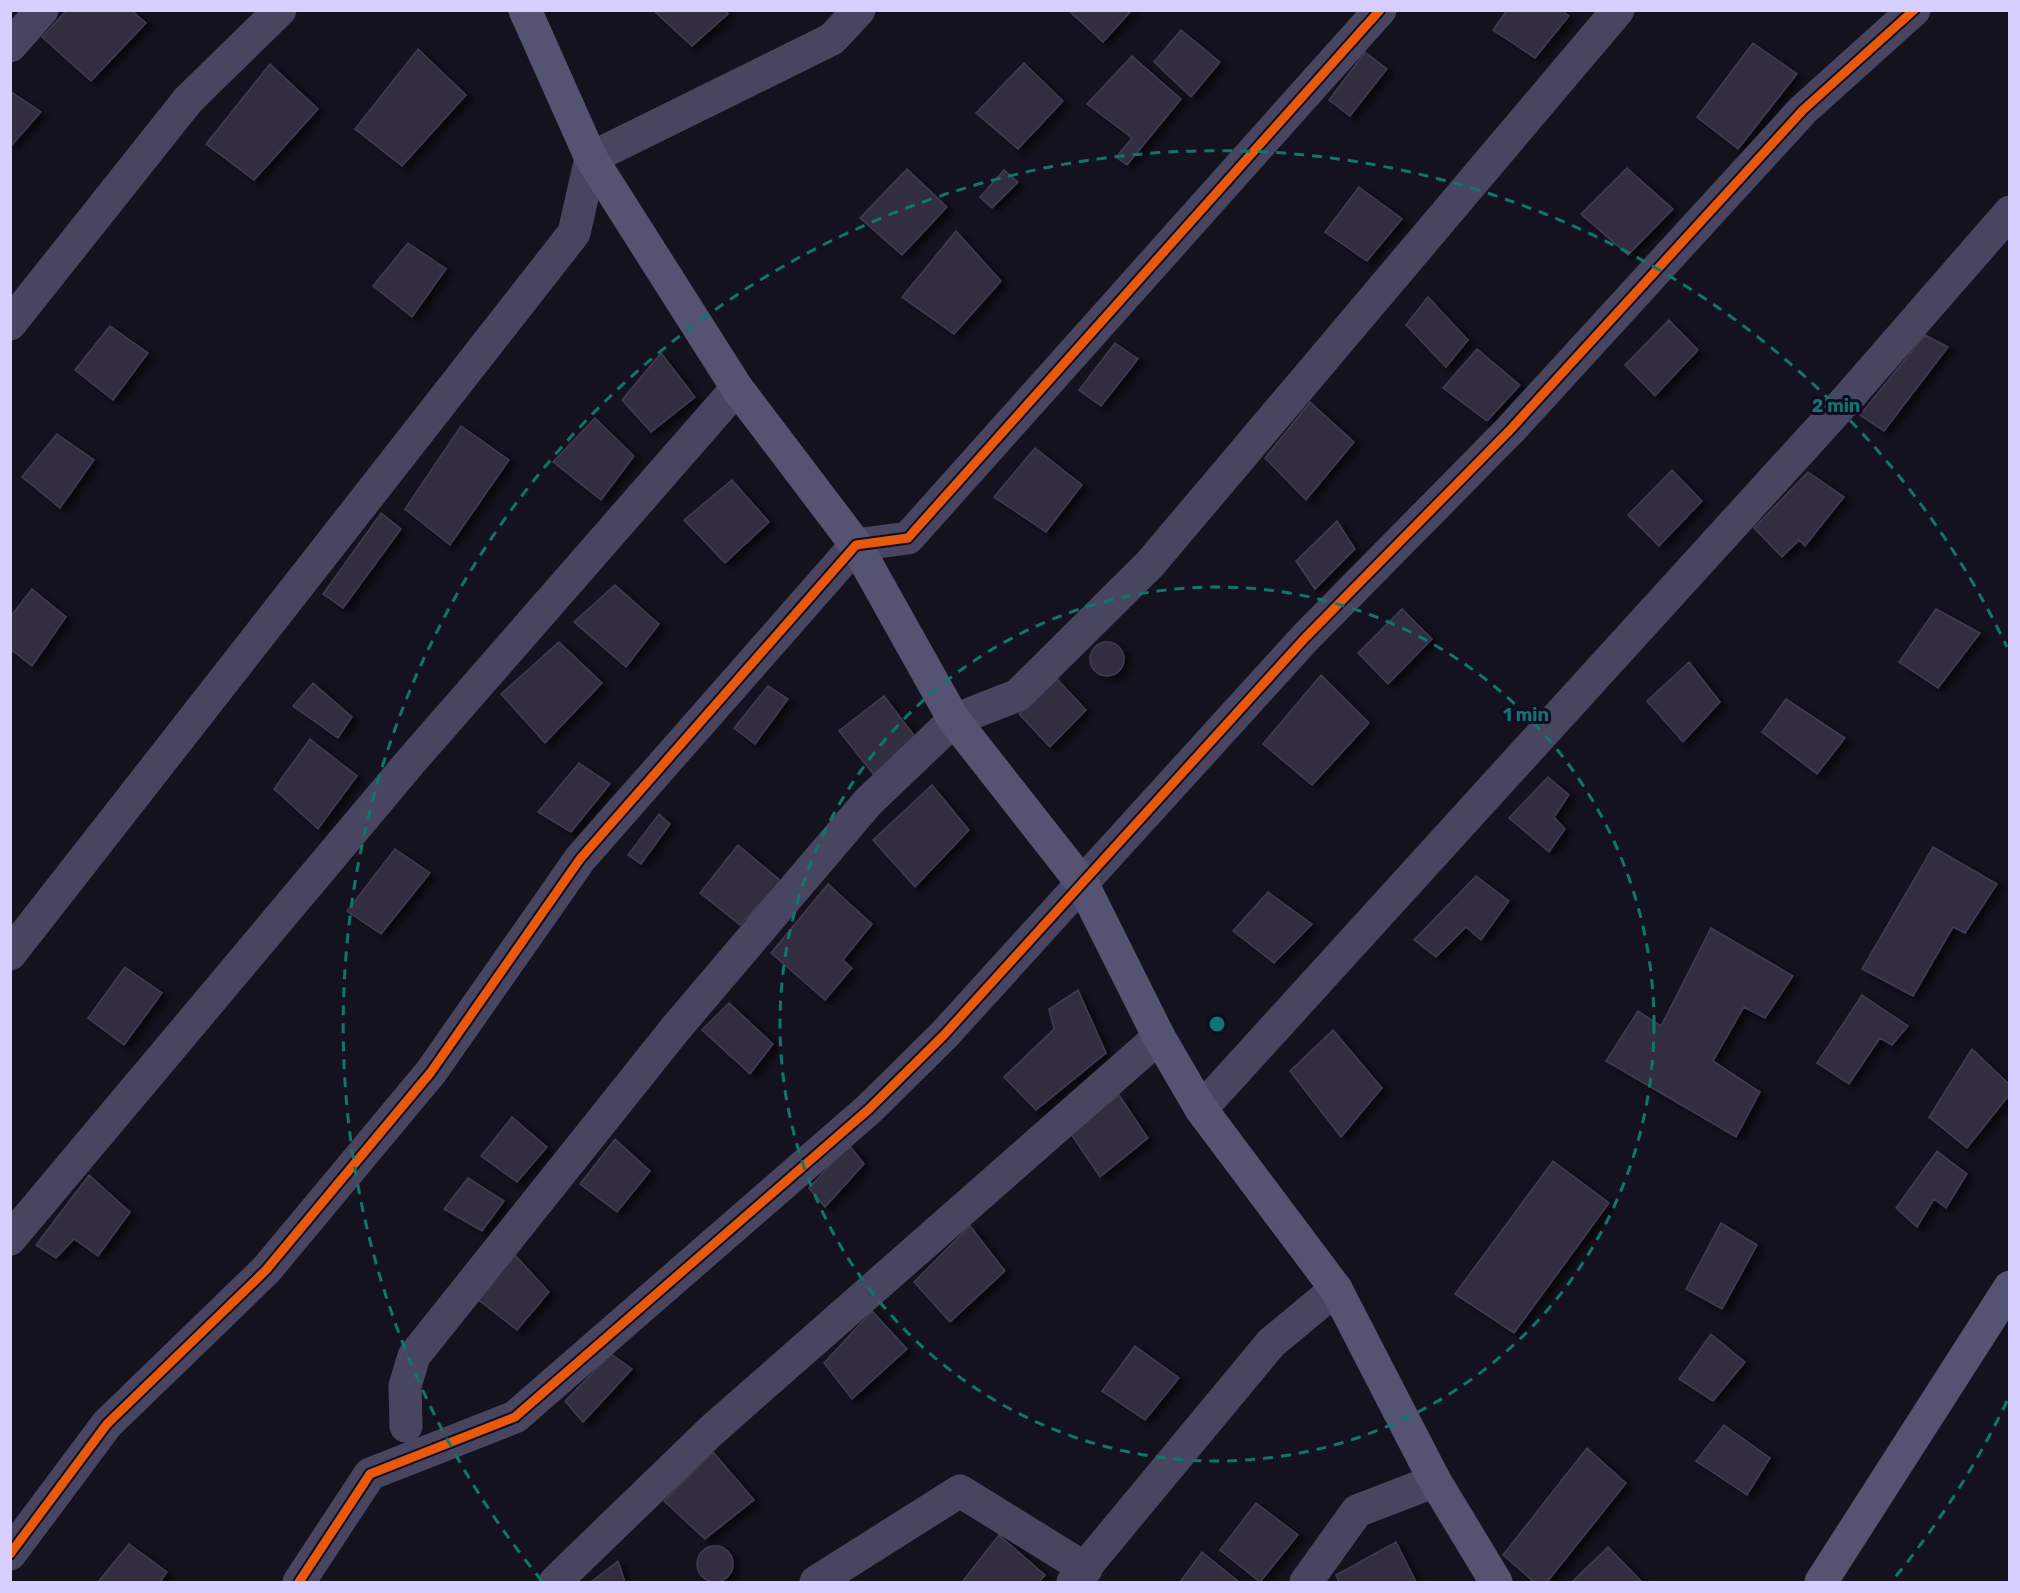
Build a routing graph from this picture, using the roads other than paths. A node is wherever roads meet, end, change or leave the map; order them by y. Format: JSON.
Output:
{"nodes":[{"id":1,"x":42,"y":10,"type":"edge"},
{"id":2,"x":280,"y":10,"type":"edge"},
{"id":3,"x":525,"y":10,"type":"edge"},
{"id":4,"x":859,"y":10,"type":"edge"},
{"id":5,"x":1380,"y":10,"type":"edge"},
{"id":6,"x":1618,"y":10,"type":"edge"},
{"id":7,"x":1914,"y":10,"type":"edge"},
{"id":8,"x":10,"y":46,"type":"edge"},
{"id":9,"x":591,"y":158,"type":"junction"},
{"id":10,"x":2010,"y":212,"type":"edge"},
{"id":11,"x":10,"y":324,"type":"edge"},
{"id":12,"x":738,"y":388,"type":"junction"},
{"id":13,"x":856,"y":545,"type":"junction"},
{"id":14,"x":954,"y":720,"type":"junction"},
{"id":15,"x":1082,"y":883,"type":"junction"},
{"id":16,"x":10,"y":954,"type":"edge"},
{"id":17,"x":1159,"y":1037,"type":"junction"},
{"id":18,"x":1201,"y":1109,"type":"junction"},
{"id":19,"x":10,"y":1239,"type":"edge"},
{"id":20,"x":2010,"y":1287,"type":"edge"},
{"id":21,"x":1336,"y":1289,"type":"junction"},
{"id":22,"x":406,"y":1426,"type":"dead end"},
{"id":23,"x":1435,"y":1481,"type":"junction"},
{"id":24,"x":10,"y":1554,"type":"edge"},
{"id":25,"x":1079,"y":1576,"type":"edge"},
{"id":26,"x":299,"y":1582,"type":"edge"},
{"id":27,"x":555,"y":1582,"type":"edge"},
{"id":28,"x":816,"y":1582,"type":"edge"},
{"id":29,"x":1306,"y":1582,"type":"edge"},
{"id":30,"x":1496,"y":1582,"type":"edge"},
{"id":31,"x":1821,"y":1582,"type":"edge"}],
"edges":[{"from":1,"to":8,"type":"street"},
{"from":2,"to":11,"type":"street"},
{"from":3,"to":9,"type":"street"},
{"from":4,"to":9,"type":"street"},
{"from":5,"to":13,"type":"street"},
{"from":6,"to":14,"type":"street"},
{"from":7,"to":15,"type":"street"},
{"from":9,"to":12,"type":"street"},
{"from":9,"to":16,"type":"street"},
{"from":10,"to":18,"type":"street"},
{"from":12,"to":13,"type":"street"},
{"from":12,"to":19,"type":"street"},
{"from":13,"to":14,"type":"street"},
{"from":13,"to":24,"type":"street"},
{"from":14,"to":15,"type":"street"},
{"from":14,"to":22,"type":"street"},
{"from":15,"to":17,"type":"street"},
{"from":15,"to":26,"type":"street"},
{"from":17,"to":18,"type":"street"},
{"from":17,"to":27,"type":"street"},
{"from":18,"to":21,"type":"street"},
{"from":20,"to":31,"type":"street"},
{"from":21,"to":23,"type":"street"},
{"from":21,"to":25,"type":"street"},
{"from":23,"to":29,"type":"street"},
{"from":23,"to":30,"type":"street"},
{"from":25,"to":28,"type":"street"}]}
